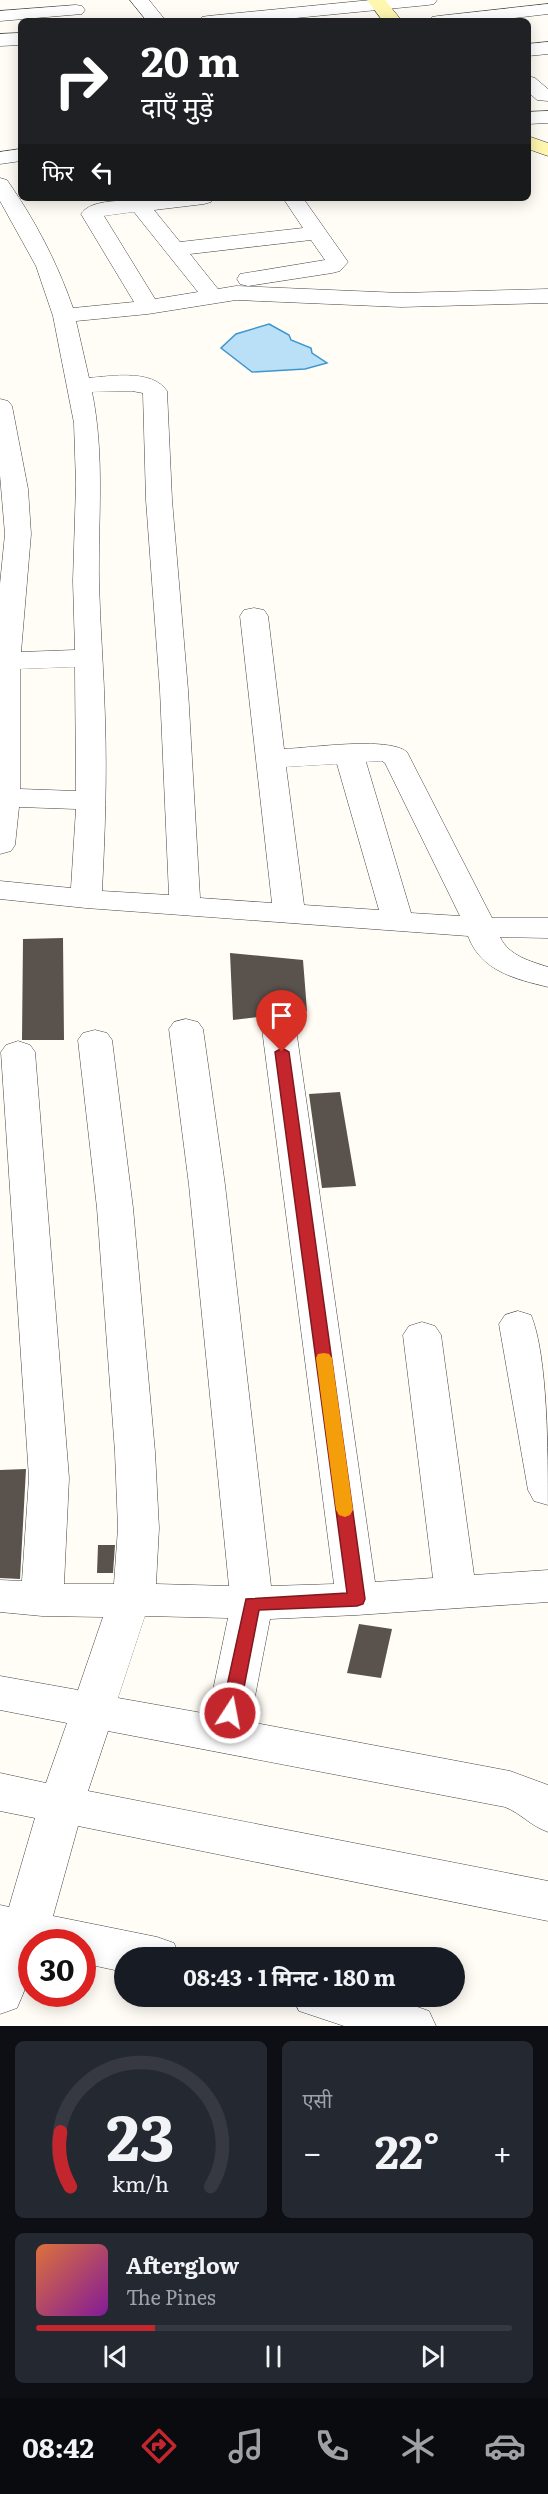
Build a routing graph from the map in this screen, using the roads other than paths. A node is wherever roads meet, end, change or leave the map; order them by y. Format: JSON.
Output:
{"nodes":[{"id":1,"x":139,"y":0,"type":"edge"},
{"id":2,"x":246,"y":0,"type":"edge"},
{"id":3,"x":428,"y":0,"type":"edge"},
{"id":4,"x":379,"y":3,"type":"edge"},
{"id":5,"x":76,"y":10,"type":"edge"},
{"id":6,"x":539,"y":10,"type":"edge"},
{"id":7,"x":318,"y":11,"type":"edge"},
{"id":8,"x":10,"y":15,"type":"edge"},
{"id":9,"x":209,"y":17,"type":"edge"},
{"id":10,"x":155,"y":18,"type":"edge"},
{"id":11,"x":236,"y":18,"type":"edge"},
{"id":12,"x":263,"y":18,"type":"edge"},
{"id":13,"x":271,"y":18,"type":"edge"},
{"id":14,"x":391,"y":18,"type":"edge"},
{"id":15,"x":479,"y":18,"type":"edge"},
{"id":16,"x":548,"y":30,"type":"edge"},
{"id":17,"x":18,"y":39,"type":"edge"},
{"id":18,"x":0,"y":40,"type":"edge"},
{"id":19,"x":548,"y":48,"type":"edge"},
{"id":20,"x":531,"y":50,"type":"edge"},
{"id":21,"x":548,"y":117,"type":"edge"},
{"id":22,"x":531,"y":118,"type":"edge"},
{"id":23,"x":548,"y":137,"type":"edge"},
{"id":24,"x":531,"y":140,"type":"edge"},
{"id":25,"x":531,"y":142,"type":"edge"},
{"id":26,"x":548,"y":150,"type":"edge"},
{"id":27,"x":18,"y":155,"type":"edge"},
{"id":28,"x":0,"y":158,"type":"edge"},
{"id":29,"x":7,"y":193,"type":"edge"},
{"id":30,"x":154,"y":201,"type":"edge"},
{"id":31,"x":295,"y":201,"type":"edge"},
{"id":32,"x":137,"y":202,"type":"edge"},
{"id":33,"x":317,"y":233,"type":"junction"},
{"id":34,"x":174,"y":249,"type":"junction"},
{"id":35,"x":207,"y":291,"type":"junction"},
{"id":36,"x":548,"y":296,"type":"edge"},
{"id":37,"x":148,"y":307,"type":"junction"},
{"id":38,"x":64,"y":316,"type":"junction"},
{"id":39,"x":79,"y":386,"type":"junction"},
{"id":40,"x":0,"y":406,"type":"edge"},
{"id":41,"x":5,"y":463,"type":"edge"},
{"id":42,"x":254,"y":616,"type":"dead end"},
{"id":43,"x":88,"y":658,"type":"junction"},
{"id":44,"x":3,"y":661,"type":"edge"},
{"id":45,"x":3,"y":737,"type":"edge"},
{"id":46,"x":349,"y":754,"type":"junction"},
{"id":47,"x":272,"y":759,"type":"junction"},
{"id":48,"x":2,"y":797,"type":"edge"},
{"id":49,"x":92,"y":801,"type":"junction"},
{"id":50,"x":0,"y":845,"type":"edge"},
{"id":51,"x":0,"y":890,"type":"edge"},
{"id":52,"x":86,"y":899,"type":"junction"},
{"id":53,"x":185,"y":906,"type":"junction"},
{"id":54,"x":289,"y":913,"type":"junction"},
{"id":55,"x":398,"y":921,"type":"junction"},
{"id":56,"x":548,"y":928,"type":"edge"},
{"id":57,"x":484,"y":937,"type":"junction"},
{"id":58,"x":548,"y":977,"type":"edge"},
{"id":59,"x":186,"y":1029,"type":"dead end"},
{"id":60,"x":279,"y":1029,"type":"dead end"},
{"id":61,"x":95,"y":1040,"type":"dead end"},
{"id":62,"x":18,"y":1052,"type":"dead end"},
{"id":63,"x":518,"y":1324,"type":"dead end"},
{"id":64,"x":422,"y":1335,"type":"dead end"},
{"id":65,"x":548,"y":1490,"type":"edge"},
{"id":66,"x":548,"y":1586,"type":"edge"},
{"id":67,"x":456,"y":1592,"type":"junction"},
{"id":68,"x":0,"y":1596,"type":"edge"},
{"id":69,"x":130,"y":1599,"type":"junction"},
{"id":70,"x":357,"y":1599,"type":"junction"},
{"id":71,"x":42,"y":1600,"type":"junction"},
{"id":72,"x":252,"y":1603,"type":"junction"},
{"id":73,"x":0,"y":1693,"type":"edge"},
{"id":74,"x":95,"y":1711,"type":"junction"},
{"id":75,"x":226,"y":1735,"type":"junction"},
{"id":76,"x":0,"y":1792,"type":"edge"},
{"id":77,"x":62,"y":1805,"type":"junction"},
{"id":78,"x":548,"y":1813,"type":"edge"},
{"id":79,"x":548,"y":1902,"type":"edge"},
{"id":80,"x":13,"y":1928,"type":"edge"},
{"id":81,"x":114,"y":1949,"type":"edge"},
{"id":82,"x":0,"y":1993,"type":"edge"},
{"id":83,"x":351,"y":2007,"type":"edge"},
{"id":84,"x":412,"y":2026,"type":"edge"}],
"edges":[{"from":1,"to":10,"type":"street"},
{"from":2,"to":12,"type":"street"},
{"from":3,"to":4,"type":"street"},
{"from":4,"to":7,"type":"street"},
{"from":4,"to":14,"type":"street"},
{"from":5,"to":8,"type":"street"},
{"from":6,"to":15,"type":"street"},
{"from":6,"to":16,"type":"street"},
{"from":7,"to":13,"type":"street"},
{"from":9,"to":11,"type":"street"},
{"from":17,"to":18,"type":"street"},
{"from":19,"to":20,"type":"street"},
{"from":21,"to":22,"type":"street"},
{"from":23,"to":24,"type":"street"},
{"from":25,"to":26,"type":"street"},
{"from":27,"to":28,"type":"street"},
{"from":29,"to":38,"type":"street"},
{"from":30,"to":32,"type":"street"},
{"from":31,"to":33,"type":"street"},
{"from":32,"to":34,"type":"street"},
{"from":32,"to":37,"type":"street"},
{"from":33,"to":34,"type":"street"},
{"from":33,"to":35,"type":"street"},
{"from":34,"to":35,"type":"street"},
{"from":35,"to":36,"type":"street"},
{"from":35,"to":37,"type":"street"},
{"from":37,"to":38,"type":"street"},
{"from":38,"to":39,"type":"street"},
{"from":39,"to":43,"type":"street"},
{"from":39,"to":53,"type":"street"},
{"from":40,"to":41,"type":"street"},
{"from":41,"to":44,"type":"street"},
{"from":42,"to":47,"type":"street"},
{"from":43,"to":44,"type":"street"},
{"from":43,"to":49,"type":"street"},
{"from":44,"to":45,"type":"street"},
{"from":45,"to":48,"type":"street"},
{"from":46,"to":47,"type":"street"},
{"from":46,"to":55,"type":"street"},
{"from":46,"to":57,"type":"street"},
{"from":47,"to":54,"type":"street"},
{"from":48,"to":49,"type":"street"},
{"from":48,"to":50,"type":"street"},
{"from":49,"to":52,"type":"street"},
{"from":51,"to":52,"type":"street"},
{"from":52,"to":53,"type":"street"},
{"from":53,"to":54,"type":"street"},
{"from":54,"to":55,"type":"street"},
{"from":55,"to":57,"type":"street"},
{"from":56,"to":57,"type":"street"},
{"from":57,"to":58,"type":"street"},
{"from":59,"to":72,"type":"street"},
{"from":60,"to":70,"type":"street"},
{"from":61,"to":69,"type":"street"},
{"from":62,"to":71,"type":"street"},
{"from":63,"to":65,"type":"street"},
{"from":64,"to":67,"type":"street"},
{"from":66,"to":67,"type":"street"},
{"from":67,"to":70,"type":"street"},
{"from":68,"to":71,"type":"street"},
{"from":69,"to":71,"type":"street"},
{"from":69,"to":72,"type":"street"},
{"from":69,"to":74,"type":"street"},
{"from":70,"to":72,"type":"street"},
{"from":72,"to":75,"type":"street"},
{"from":73,"to":74,"type":"street"},
{"from":74,"to":75,"type":"street"},
{"from":74,"to":77,"type":"street"},
{"from":75,"to":78,"type":"street"},
{"from":76,"to":77,"type":"street"},
{"from":77,"to":79,"type":"street"},
{"from":77,"to":80,"type":"street"},
{"from":80,"to":81,"type":"street"},
{"from":80,"to":82,"type":"street"},
{"from":83,"to":84,"type":"street"}]}
